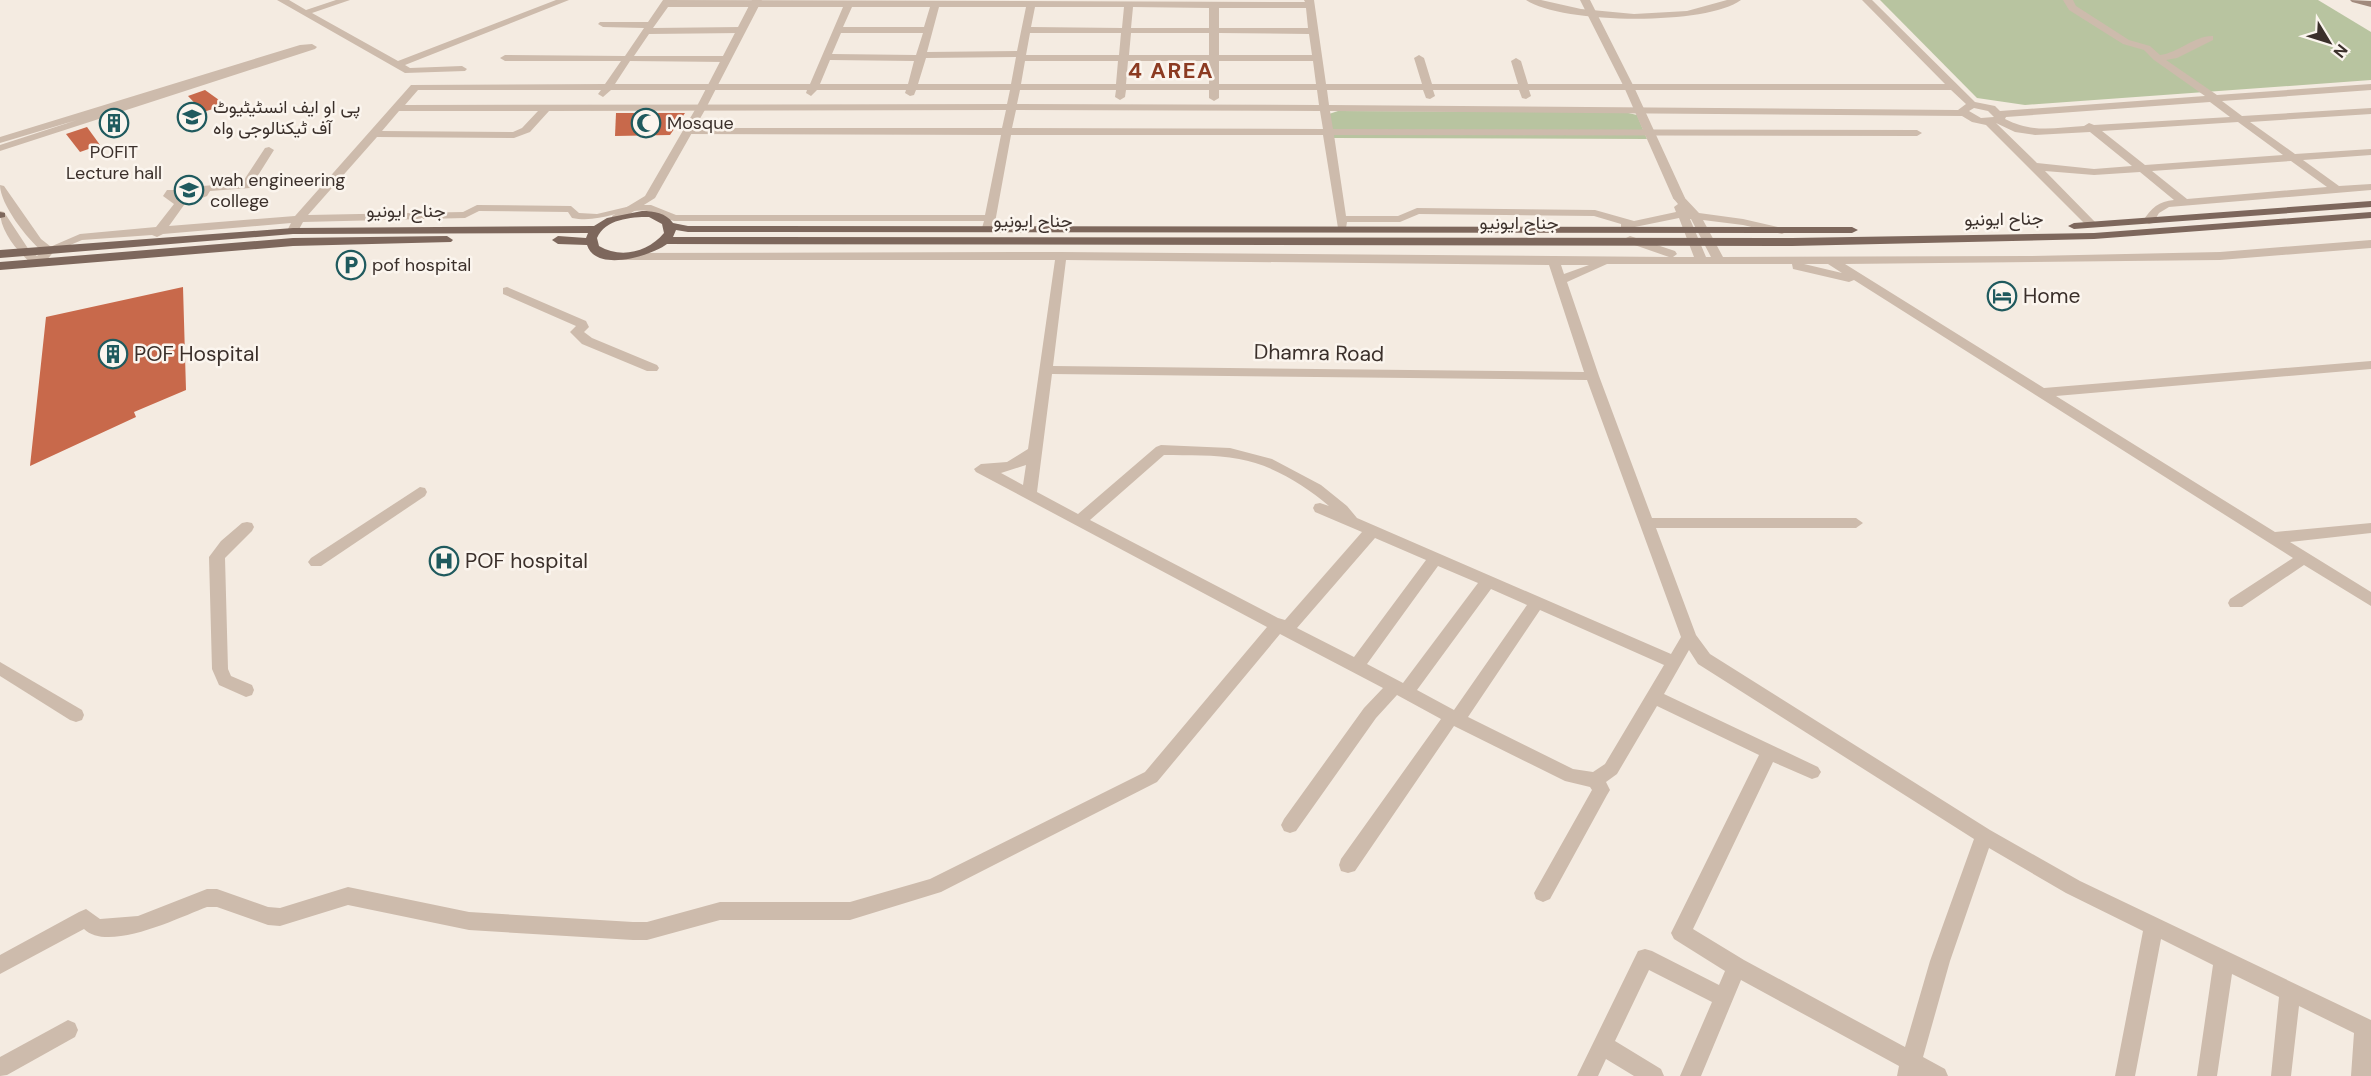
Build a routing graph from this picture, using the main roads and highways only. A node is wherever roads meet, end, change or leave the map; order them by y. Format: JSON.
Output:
{"nodes":[{"id":1,"x":2355,"y":0,"type":"edge"},
{"id":2,"x":2371,"y":4,"type":"edge"},
{"id":3,"x":2371,"y":204,"type":"edge"},
{"id":4,"x":2371,"y":215,"type":"edge"},
{"id":5,"x":670,"y":226,"type":"junction"},
{"id":6,"x":597,"y":229,"type":"junction"},
{"id":7,"x":1691,"y":235,"type":"junction"},
{"id":8,"x":1706,"y":235,"type":"junction"},
{"id":9,"x":665,"y":240,"type":"junction"},
{"id":10,"x":591,"y":242,"type":"junction"},
{"id":11,"x":0,"y":254,"type":"edge"},
{"id":12,"x":0,"y":266,"type":"edge"}],
"edges":[{"from":1,"to":2,"type":"main road"},
{"from":3,"to":8,"type":"main road","name":"جناح ایونیو"},
{"from":4,"to":8,"type":"main road","name":"جناح ایونیو"},
{"from":5,"to":6,"type":"main road"},
{"from":5,"to":7,"type":"main road","name":"جناح ایونیو"},
{"from":5,"to":9,"type":"main road"},
{"from":6,"to":10,"type":"main road"},
{"from":6,"to":11,"type":"main road","name":"جناح ایونیو"},
{"from":7,"to":8,"type":"main road","name":"جناح ایونیو"},
{"from":7,"to":9,"type":"main road","name":"جناح ایونیو"},
{"from":9,"to":10,"type":"main road"},
{"from":10,"to":12,"type":"main road","name":"جناح ایونیو"}]}
